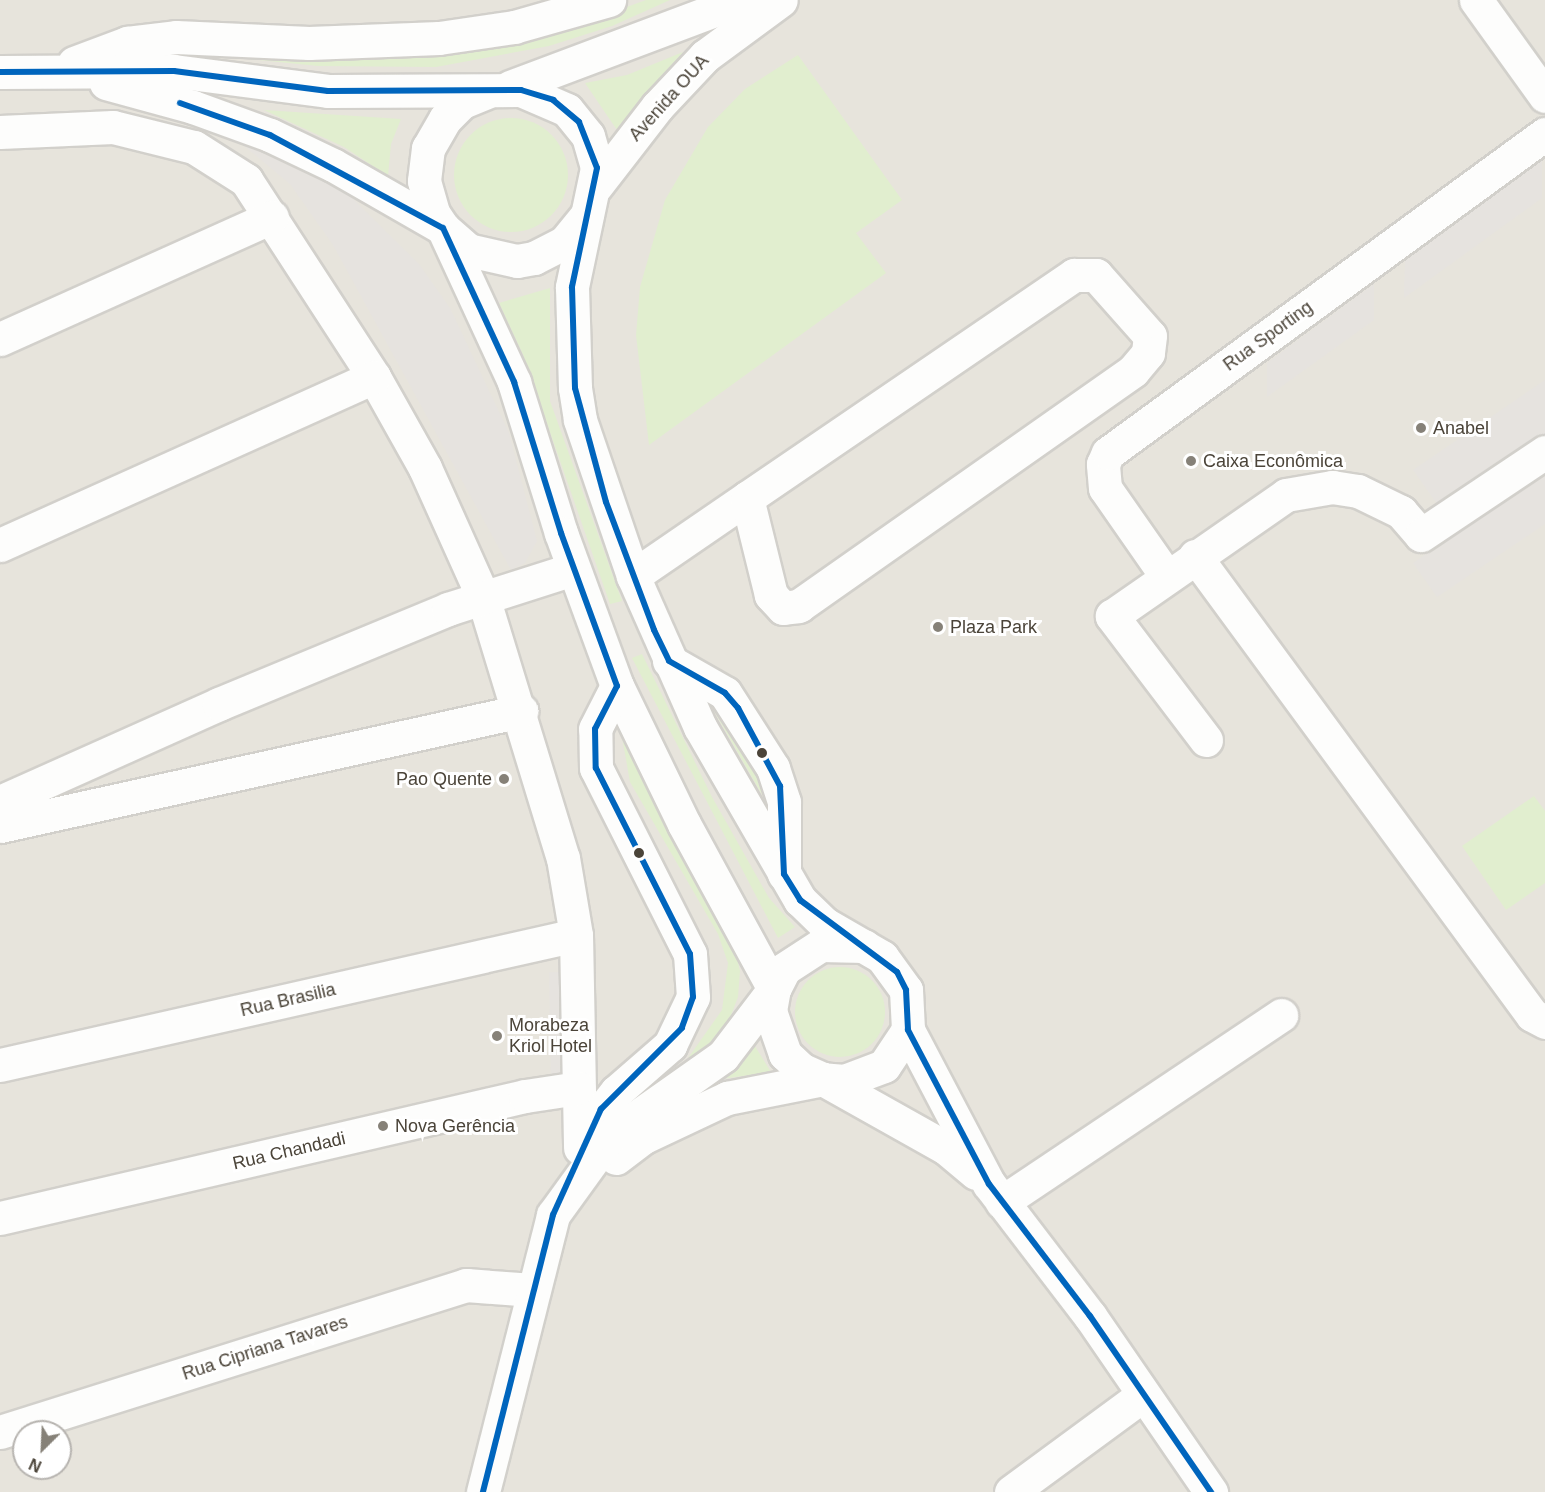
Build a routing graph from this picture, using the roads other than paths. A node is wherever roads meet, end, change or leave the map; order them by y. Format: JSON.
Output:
{"nodes":[{"id":1,"x":609,"y":0,"type":"edge"},
{"id":2,"x":741,"y":0,"type":"edge"},
{"id":3,"x":781,"y":0,"type":"edge"},
{"id":4,"x":1476,"y":0,"type":"edge"},
{"id":5,"x":55,"y":70,"type":"junction"},
{"id":6,"x":0,"y":72,"type":"edge"},
{"id":7,"x":496,"y":90,"type":"junction"},
{"id":8,"x":1545,"y":96,"type":"edge"},
{"id":9,"x":0,"y":132,"type":"edge"},
{"id":10,"x":1545,"y":134,"type":"edge"},
{"id":11,"x":594,"y":194,"type":"junction"},
{"id":12,"x":272,"y":217,"type":"junction"},
{"id":13,"x":443,"y":228,"type":"junction"},
{"id":14,"x":0,"y":339,"type":"edge"},
{"id":15,"x":374,"y":377,"type":"junction"},
{"id":16,"x":1545,"y":452,"type":"edge"},
{"id":17,"x":747,"y":498,"type":"junction"},
{"id":18,"x":0,"y":545,"type":"edge"},
{"id":19,"x":1195,"y":556,"type":"junction"},
{"id":20,"x":573,"y":569,"type":"junction"},
{"id":21,"x":633,"y":576,"type":"junction"},
{"id":22,"x":1167,"y":577,"type":"junction"},
{"id":23,"x":483,"y":597,"type":"junction"},
{"id":24,"x":669,"y":661,"type":"junction"},
{"id":25,"x":617,"y":686,"type":"junction"},
{"id":26,"x":522,"y":711,"type":"junction"},
{"id":27,"x":1206,"y":740,"type":"dead end"},
{"id":28,"x":0,"y":802,"type":"edge"},
{"id":29,"x":0,"y":826,"type":"edge"},
{"id":30,"x":784,"y":874,"type":"junction"},
{"id":31,"x":576,"y":935,"type":"junction"},
{"id":32,"x":864,"y":946,"type":"junction"},
{"id":33,"x":774,"y":989,"type":"junction"},
{"id":34,"x":1281,"y":1015,"type":"dead end"},
{"id":35,"x":1545,"y":1023,"type":"edge"},
{"id":36,"x":908,"y":1030,"type":"junction"},
{"id":37,"x":0,"y":1065,"type":"edge"},
{"id":38,"x":823,"y":1079,"type":"junction"},
{"id":39,"x":578,"y":1089,"type":"junction"},
{"id":40,"x":580,"y":1148,"type":"junction"},
{"id":41,"x":995,"y":1193,"type":"junction"},
{"id":42,"x":553,"y":1215,"type":"junction"},
{"id":43,"x":0,"y":1218,"type":"edge"},
{"id":44,"x":533,"y":1290,"type":"junction"},
{"id":45,"x":1143,"y":1395,"type":"junction"},
{"id":46,"x":0,"y":1432,"type":"edge"},
{"id":47,"x":483,"y":1492,"type":"edge"},
{"id":48,"x":1011,"y":1492,"type":"edge"},
{"id":49,"x":1212,"y":1492,"type":"edge"}],
"edges":[{"from":1,"to":5,"type":"street"},
{"from":2,"to":7,"type":"street"},
{"from":3,"to":11,"type":"street","name":"Avenida OUA"},
{"from":4,"to":8,"type":"street"},
{"from":5,"to":6,"type":"street"},
{"from":5,"to":7,"type":"street"},
{"from":5,"to":13,"type":"street"},
{"from":7,"to":11,"type":"street"},
{"from":7,"to":13,"type":"street"},
{"from":9,"to":12,"type":"street"},
{"from":10,"to":22,"type":"street","name":"Rua Sporting"},
{"from":11,"to":13,"type":"street"},
{"from":11,"to":21,"type":"street"},
{"from":12,"to":14,"type":"street"},
{"from":12,"to":15,"type":"street"},
{"from":13,"to":20,"type":"street"},
{"from":15,"to":18,"type":"street"},
{"from":15,"to":23,"type":"street"},
{"from":16,"to":19,"type":"street"},
{"from":17,"to":17,"type":"street"},
{"from":17,"to":21,"type":"street"},
{"from":19,"to":22,"type":"street"},
{"from":19,"to":35,"type":"street"},
{"from":20,"to":23,"type":"street"},
{"from":20,"to":25,"type":"street"},
{"from":21,"to":24,"type":"street"},
{"from":22,"to":27,"type":"street"},
{"from":23,"to":26,"type":"street"},
{"from":23,"to":28,"type":"street"},
{"from":24,"to":30,"type":"street"},
{"from":24,"to":30,"type":"street"},
{"from":25,"to":33,"type":"street"},
{"from":25,"to":40,"type":"street"},
{"from":26,"to":29,"type":"street"},
{"from":26,"to":31,"type":"street"},
{"from":30,"to":32,"type":"street"},
{"from":31,"to":37,"type":"street","name":"Rua Brasilia"},
{"from":31,"to":39,"type":"street"},
{"from":32,"to":33,"type":"street"},
{"from":32,"to":36,"type":"street"},
{"from":33,"to":38,"type":"street"},
{"from":33,"to":42,"type":"street"},
{"from":34,"to":41,"type":"street"},
{"from":36,"to":38,"type":"street"},
{"from":36,"to":41,"type":"street"},
{"from":38,"to":41,"type":"street"},
{"from":38,"to":42,"type":"street"},
{"from":39,"to":40,"type":"street"},
{"from":39,"to":43,"type":"street","name":"Rua Chandadi"},
{"from":40,"to":42,"type":"street"},
{"from":41,"to":45,"type":"street"},
{"from":42,"to":44,"type":"street"},
{"from":44,"to":46,"type":"street","name":"Rua Cipriana Tavares"},
{"from":44,"to":47,"type":"street"},
{"from":45,"to":48,"type":"street"},
{"from":45,"to":49,"type":"street"}]}
